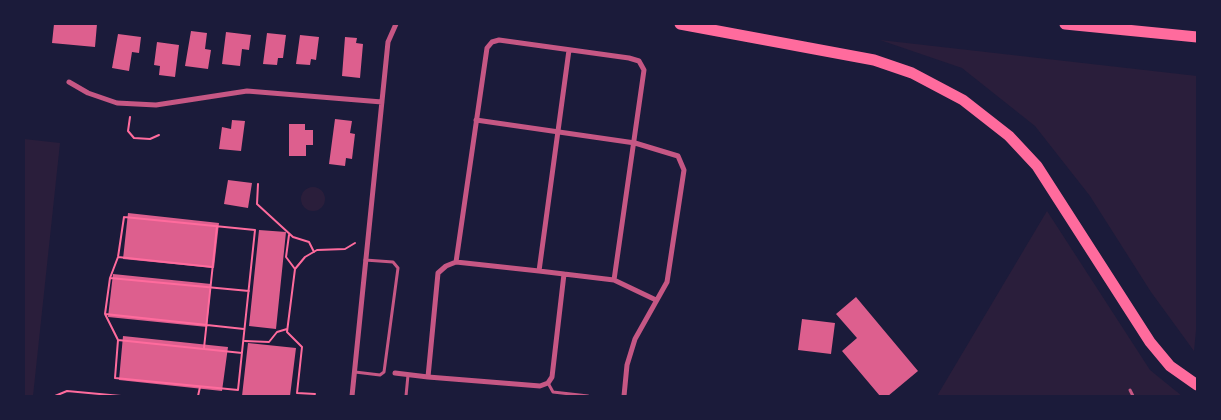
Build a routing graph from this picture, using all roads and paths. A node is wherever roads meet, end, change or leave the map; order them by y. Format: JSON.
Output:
{"nodes":[{"id":1,"x":396,"y":24,"type":"edge"},
{"id":2,"x":680,"y":24,"type":"edge"},
{"id":3,"x":1065,"y":24,"type":"edge"},
{"id":4,"x":1197,"y":37,"type":"edge"},
{"id":5,"x":570,"y":50,"type":"junction"},
{"id":6,"x":69,"y":82,"type":"dead end"},
{"id":7,"x":382,"y":102,"type":"junction"},
{"id":8,"x":130,"y":116,"type":"dead end"},
{"id":9,"x":476,"y":120,"type":"junction"},
{"id":10,"x":558,"y":131,"type":"junction"},
{"id":11,"x":159,"y":135,"type":"dead end"},
{"id":12,"x":635,"y":143,"type":"junction"},
{"id":13,"x":258,"y":184,"type":"dead end"},
{"id":14,"x":217,"y":226,"type":"junction"},
{"id":15,"x":289,"y":234,"type":"junction"},
{"id":16,"x":354,"y":243,"type":"dead end"},
{"id":17,"x":314,"y":252,"type":"junction"},
{"id":18,"x":118,"y":257,"type":"junction"},
{"id":19,"x":365,"y":260,"type":"junction"},
{"id":20,"x":456,"y":262,"type":"junction"},
{"id":21,"x":212,"y":267,"type":"junction"},
{"id":22,"x":295,"y":269,"type":"junction"},
{"id":23,"x":539,"y":271,"type":"junction"},
{"id":24,"x":564,"y":274,"type":"junction"},
{"id":25,"x":110,"y":278,"type":"junction"},
{"id":26,"x":614,"y":280,"type":"junction"},
{"id":27,"x":210,"y":288,"type":"junction"},
{"id":28,"x":249,"y":291,"type":"junction"},
{"id":29,"x":656,"y":300,"type":"junction"},
{"id":30,"x":105,"y":314,"type":"junction"},
{"id":31,"x":206,"y":324,"type":"junction"},
{"id":32,"x":245,"y":329,"type":"junction"},
{"id":33,"x":287,"y":329,"type":"junction"},
{"id":34,"x":118,"y":340,"type":"junction"},
{"id":35,"x":244,"y":341,"type":"junction"},
{"id":36,"x":204,"y":349,"type":"junction"},
{"id":37,"x":242,"y":353,"type":"junction"},
{"id":38,"x":354,"y":372,"type":"junction"},
{"id":39,"x":395,"y":373,"type":"dead end"},
{"id":40,"x":408,"y":375,"type":"junction"},
{"id":41,"x":428,"y":377,"type":"junction"},
{"id":42,"x":548,"y":383,"type":"junction"},
{"id":43,"x":1197,"y":385,"type":"edge"},
{"id":44,"x":200,"y":386,"type":"junction"},
{"id":45,"x":1130,"y":390,"type":"dead end"},
{"id":46,"x":315,"y":394,"type":"dead end"},
{"id":47,"x":553,"y":394,"type":"edge"},
{"id":48,"x":55,"y":396,"type":"edge"},
{"id":49,"x":121,"y":396,"type":"edge"},
{"id":50,"x":198,"y":396,"type":"edge"},
{"id":51,"x":352,"y":396,"type":"edge"},
{"id":52,"x":406,"y":396,"type":"edge"},
{"id":53,"x":588,"y":396,"type":"edge"},
{"id":54,"x":624,"y":396,"type":"edge"},
{"id":55,"x":1133,"y":396,"type":"edge"}],
"edges":[{"from":1,"to":7,"type":"street"},
{"from":2,"to":43,"type":"highway"},
{"from":3,"to":4,"type":"highway"},
{"from":5,"to":9,"type":"street"},
{"from":5,"to":10,"type":"street"},
{"from":5,"to":12,"type":"street"},
{"from":6,"to":7,"type":"street"},
{"from":7,"to":19,"type":"street"},
{"from":8,"to":11,"type":"path"},
{"from":9,"to":10,"type":"street"},
{"from":9,"to":20,"type":"street"},
{"from":10,"to":12,"type":"street"},
{"from":10,"to":23,"type":"street"},
{"from":12,"to":26,"type":"street"},
{"from":12,"to":29,"type":"street"},
{"from":13,"to":15,"type":"path"},
{"from":14,"to":18,"type":"path"},
{"from":14,"to":21,"type":"path"},
{"from":14,"to":28,"type":"path"},
{"from":15,"to":17,"type":"path"},
{"from":15,"to":22,"type":"path"},
{"from":16,"to":17,"type":"path"},
{"from":17,"to":22,"type":"path"},
{"from":18,"to":21,"type":"path"},
{"from":18,"to":25,"type":"path"},
{"from":19,"to":38,"type":"street"},
{"from":19,"to":38,"type":"lane"},
{"from":20,"to":23,"type":"street"},
{"from":20,"to":41,"type":"street"},
{"from":21,"to":27,"type":"path"},
{"from":22,"to":33,"type":"path"},
{"from":23,"to":24,"type":"street"},
{"from":24,"to":26,"type":"street"},
{"from":24,"to":42,"type":"street"},
{"from":25,"to":27,"type":"path"},
{"from":25,"to":30,"type":"path"},
{"from":26,"to":29,"type":"street"},
{"from":27,"to":28,"type":"path"},
{"from":27,"to":31,"type":"path"},
{"from":28,"to":32,"type":"path"},
{"from":29,"to":54,"type":"street"},
{"from":30,"to":31,"type":"path"},
{"from":30,"to":34,"type":"path"},
{"from":31,"to":32,"type":"path"},
{"from":31,"to":36,"type":"path"},
{"from":32,"to":35,"type":"path"},
{"from":33,"to":35,"type":"path"},
{"from":33,"to":46,"type":"path"},
{"from":34,"to":36,"type":"path"},
{"from":34,"to":44,"type":"path"},
{"from":35,"to":37,"type":"path"},
{"from":36,"to":37,"type":"path"},
{"from":37,"to":44,"type":"path"},
{"from":38,"to":51,"type":"street"},
{"from":39,"to":40,"type":"street"},
{"from":40,"to":41,"type":"street"},
{"from":40,"to":52,"type":"lane"},
{"from":41,"to":42,"type":"street"},
{"from":42,"to":47,"type":"lane"},
{"from":44,"to":50,"type":"path"},
{"from":45,"to":55,"type":"lane"},
{"from":47,"to":53,"type":"lane"},
{"from":48,"to":49,"type":"path"}]}
